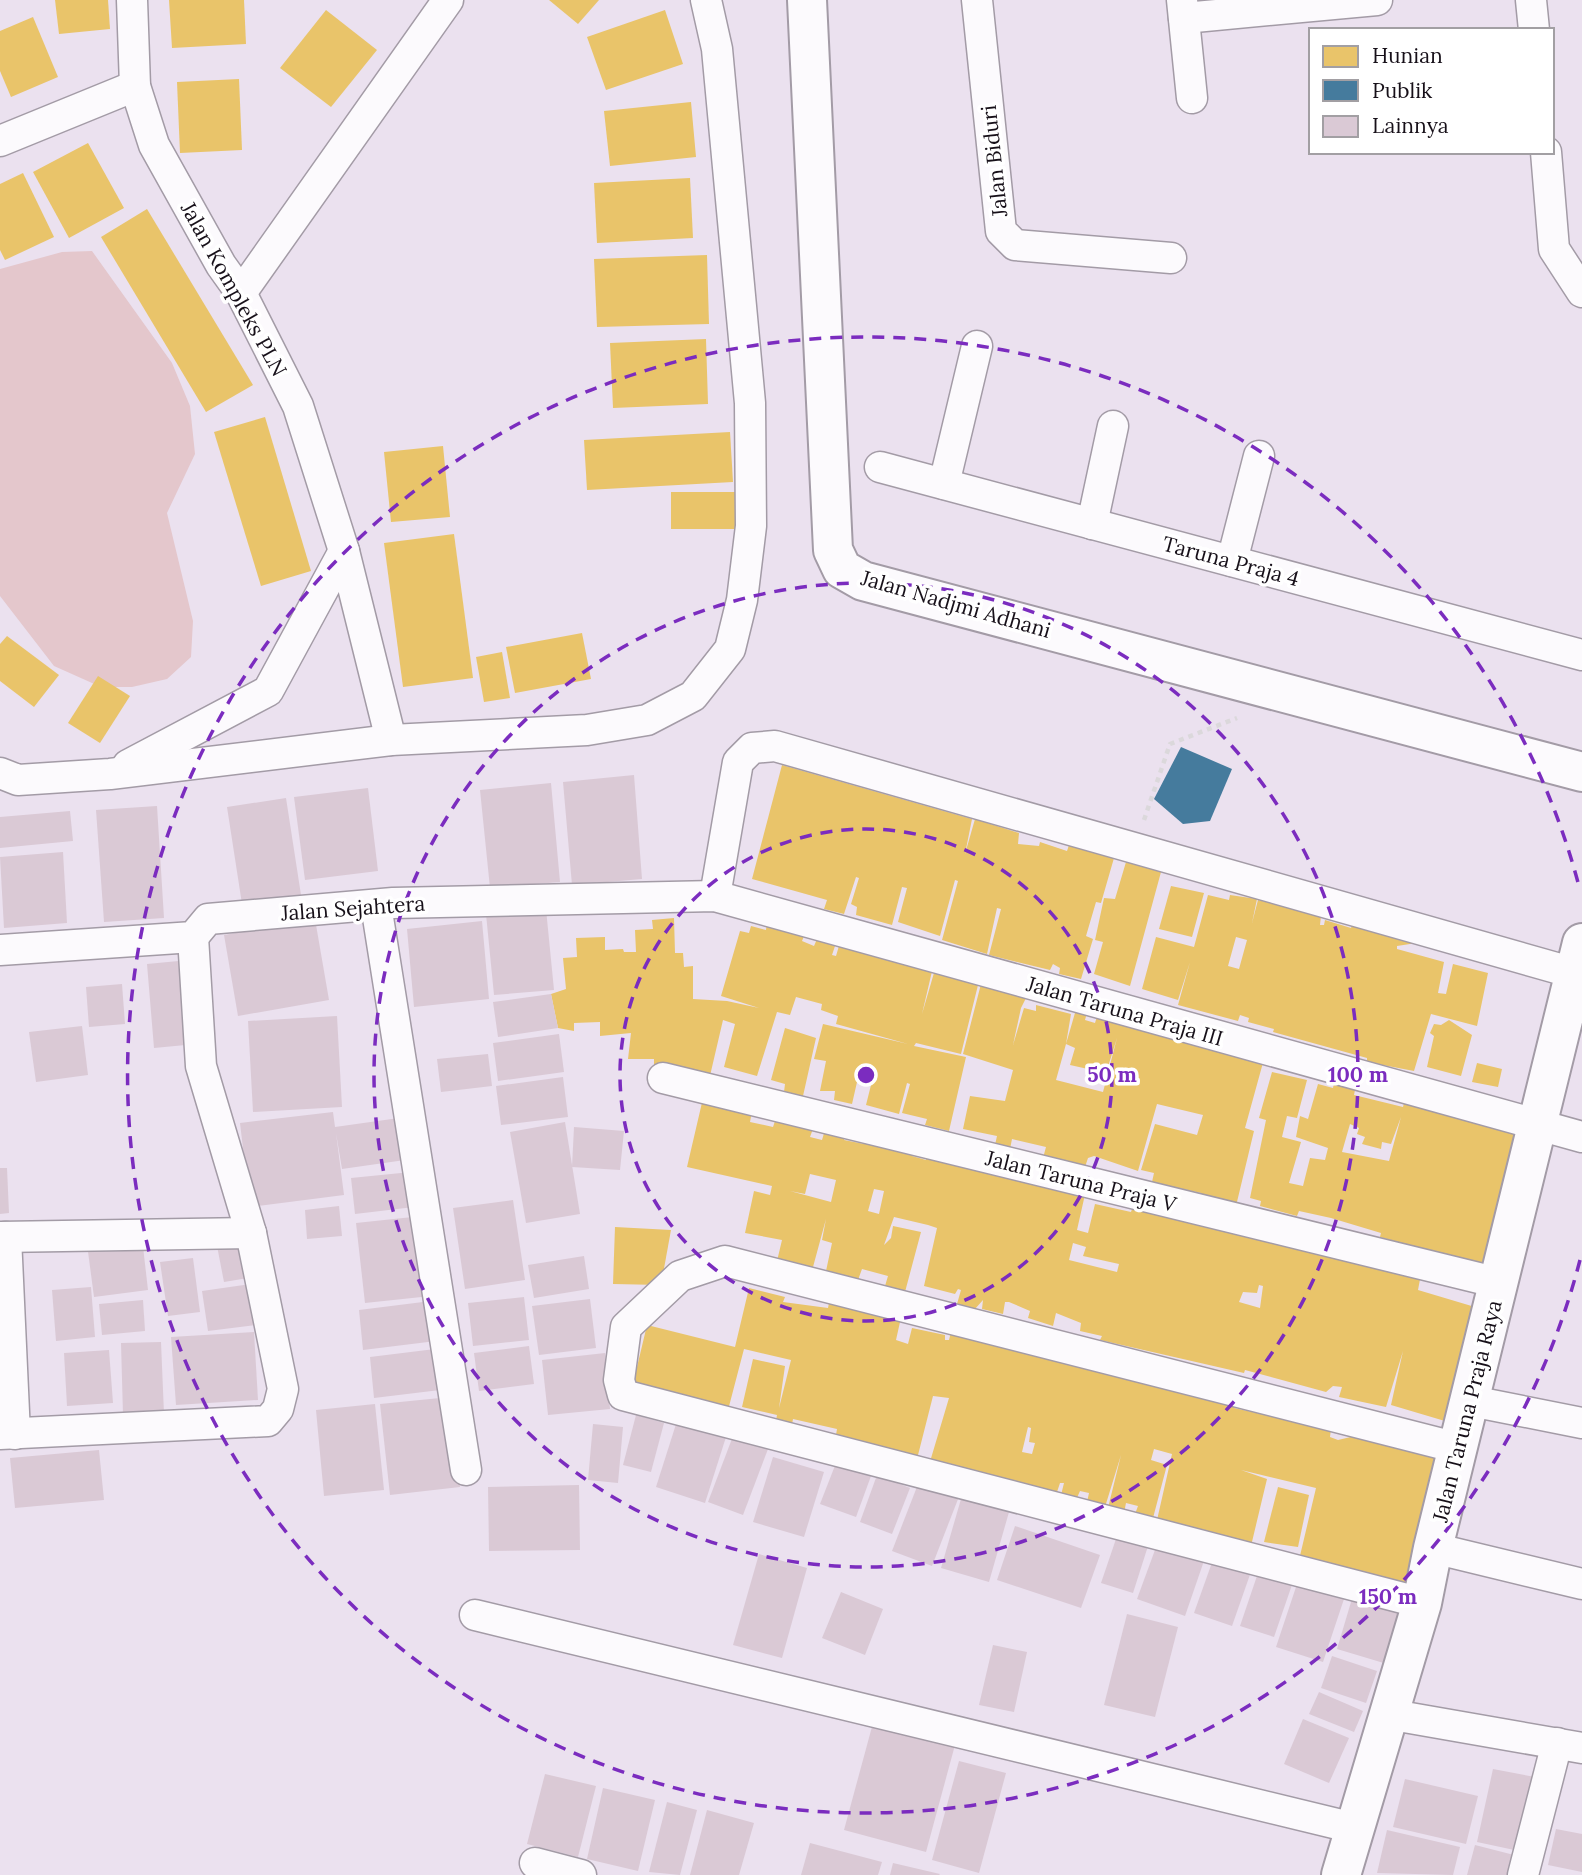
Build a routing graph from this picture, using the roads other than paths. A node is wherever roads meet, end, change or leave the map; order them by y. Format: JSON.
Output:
{"nodes":[{"id":1,"x":132,"y":0,"type":"edge"},
{"id":2,"x":448,"y":0,"type":"edge"},
{"id":3,"x":706,"y":0,"type":"edge"},
{"id":4,"x":807,"y":0,"type":"edge"},
{"id":5,"x":977,"y":0,"type":"edge"},
{"id":6,"x":1377,"y":0,"type":"edge"},
{"id":7,"x":1531,"y":0,"type":"edge"},
{"id":8,"x":1183,"y":9,"type":"edge"},
{"id":9,"x":1534,"y":28,"type":"edge"},
{"id":10,"x":135,"y":86,"type":"junction"},
{"id":11,"x":1192,"y":98,"type":"dead end"},
{"id":12,"x":0,"y":141,"type":"edge"},
{"id":13,"x":1546,"y":154,"type":"edge"},
{"id":14,"x":1171,"y":258,"type":"dead end"},
{"id":15,"x":1582,"y":292,"type":"edge"},
{"id":16,"x":241,"y":293,"type":"junction"},
{"id":17,"x":977,"y":346,"type":"dead end"},
{"id":18,"x":1113,"y":426,"type":"dead end"},
{"id":19,"x":1259,"y":456,"type":"dead end"},
{"id":20,"x":880,"y":467,"type":"dead end"},
{"id":21,"x":944,"y":484,"type":"junction"},
{"id":22,"x":1092,"y":524,"type":"junction"},
{"id":23,"x":344,"y":551,"type":"junction"},
{"id":24,"x":1232,"y":561,"type":"junction"},
{"id":25,"x":1582,"y":655,"type":"edge"},
{"id":26,"x":391,"y":740,"type":"junction"},
{"id":27,"x":1582,"y":772,"type":"edge"},
{"id":28,"x":0,"y":773,"type":"edge"},
{"id":29,"x":110,"y":774,"type":"junction"},
{"id":30,"x":715,"y":896,"type":"junction"},
{"id":31,"x":376,"y":905,"type":"junction"},
{"id":32,"x":193,"y":937,"type":"junction"},
{"id":33,"x":0,"y":950,"type":"edge"},
{"id":34,"x":1578,"y":958,"type":"edge"},
{"id":35,"x":663,"y":1078,"type":"dead end"},
{"id":36,"x":1535,"y":1126,"type":"junction"},
{"id":37,"x":1582,"y":1137,"type":"edge"},
{"id":38,"x":251,"y":1233,"type":"junction"},
{"id":39,"x":3,"y":1237,"type":"edge"},
{"id":40,"x":1499,"y":1283,"type":"junction"},
{"id":41,"x":1471,"y":1401,"type":"junction"},
{"id":42,"x":1582,"y":1423,"type":"edge"},
{"id":43,"x":7,"y":1434,"type":"edge"},
{"id":44,"x":1458,"y":1448,"type":"junction"},
{"id":45,"x":466,"y":1470,"type":"dead end"},
{"id":46,"x":1433,"y":1548,"type":"junction"},
{"id":47,"x":1582,"y":1584,"type":"edge"},
{"id":48,"x":1422,"y":1603,"type":"junction"},
{"id":49,"x":475,"y":1615,"type":"dead end"},
{"id":50,"x":1387,"y":1714,"type":"junction"},
{"id":51,"x":1569,"y":1745,"type":"edge"},
{"id":52,"x":1354,"y":1828,"type":"junction"},
{"id":53,"x":535,"y":1863,"type":"dead end"},
{"id":54,"x":581,"y":1875,"type":"edge"},
{"id":55,"x":1341,"y":1875,"type":"edge"},
{"id":56,"x":1523,"y":1875,"type":"edge"}],
"edges":[{"from":1,"to":10,"type":"street","name":"Jalan Kompleks PLN"},
{"from":2,"to":16,"type":"street"},
{"from":3,"to":26,"type":"street"},
{"from":4,"to":27,"type":"main road","name":"Jalan Nadjmi Adhani"},
{"from":5,"to":14,"type":"street","name":"Jalan Biduri"},
{"from":6,"to":8,"type":"street"},
{"from":7,"to":9,"type":"street"},
{"from":8,"to":11,"type":"street"},
{"from":10,"to":12,"type":"street"},
{"from":10,"to":16,"type":"street","name":"Jalan Kompleks PLN"},
{"from":13,"to":15,"type":"street"},
{"from":16,"to":23,"type":"street","name":"Jalan Kompleks PLN"},
{"from":17,"to":21,"type":"street"},
{"from":18,"to":22,"type":"street"},
{"from":19,"to":24,"type":"street"},
{"from":20,"to":21,"type":"street","name":"Taruna Praja 4"},
{"from":21,"to":22,"type":"street","name":"Taruna Praja 4"},
{"from":22,"to":24,"type":"street","name":"Taruna Praja 4"},
{"from":23,"to":26,"type":"street","name":"Jalan Kompleks PLN"},
{"from":23,"to":29,"type":"street"},
{"from":24,"to":25,"type":"street","name":"Taruna Praja 4"},
{"from":26,"to":29,"type":"street"},
{"from":28,"to":29,"type":"street"},
{"from":30,"to":31,"type":"street","name":"Jalan Sejahtera"},
{"from":30,"to":34,"type":"street"},
{"from":30,"to":36,"type":"street","name":"Jalan Taruna Praja III"},
{"from":31,"to":32,"type":"street","name":"Jalan Sejahtera"},
{"from":31,"to":45,"type":"street"},
{"from":32,"to":33,"type":"street"},
{"from":32,"to":38,"type":"street"},
{"from":34,"to":36,"type":"main road","name":"Jalan Taruna Praja Raya"},
{"from":35,"to":40,"type":"street","name":"Jalan Taruna Praja V"},
{"from":36,"to":37,"type":"street","name":"Jalan Taruna Praja III"},
{"from":36,"to":40,"type":"main road","name":"Jalan Taruna Praja Raya"},
{"from":38,"to":39,"type":"street"},
{"from":38,"to":43,"type":"street"},
{"from":39,"to":43,"type":"street"},
{"from":40,"to":41,"type":"main road","name":"Jalan Taruna Praja Raya"},
{"from":41,"to":42,"type":"street"},
{"from":41,"to":44,"type":"main road","name":"Jalan Taruna Praja Raya"},
{"from":44,"to":46,"type":"main road","name":"Jalan Taruna Praja Raya"},
{"from":44,"to":48,"type":"street"},
{"from":46,"to":47,"type":"street"},
{"from":46,"to":48,"type":"main road","name":"Jalan Taruna Praja Raya"},
{"from":48,"to":50,"type":"main road","name":"Jalan Taruna Praja Raya"},
{"from":49,"to":52,"type":"street"},
{"from":50,"to":51,"type":"street"},
{"from":50,"to":52,"type":"main road","name":"Jalan Taruna Praja Raya"},
{"from":51,"to":56,"type":"street"},
{"from":52,"to":55,"type":"main road","name":"Jalan Taruna Praja Raya"},
{"from":53,"to":54,"type":"street"}]}
